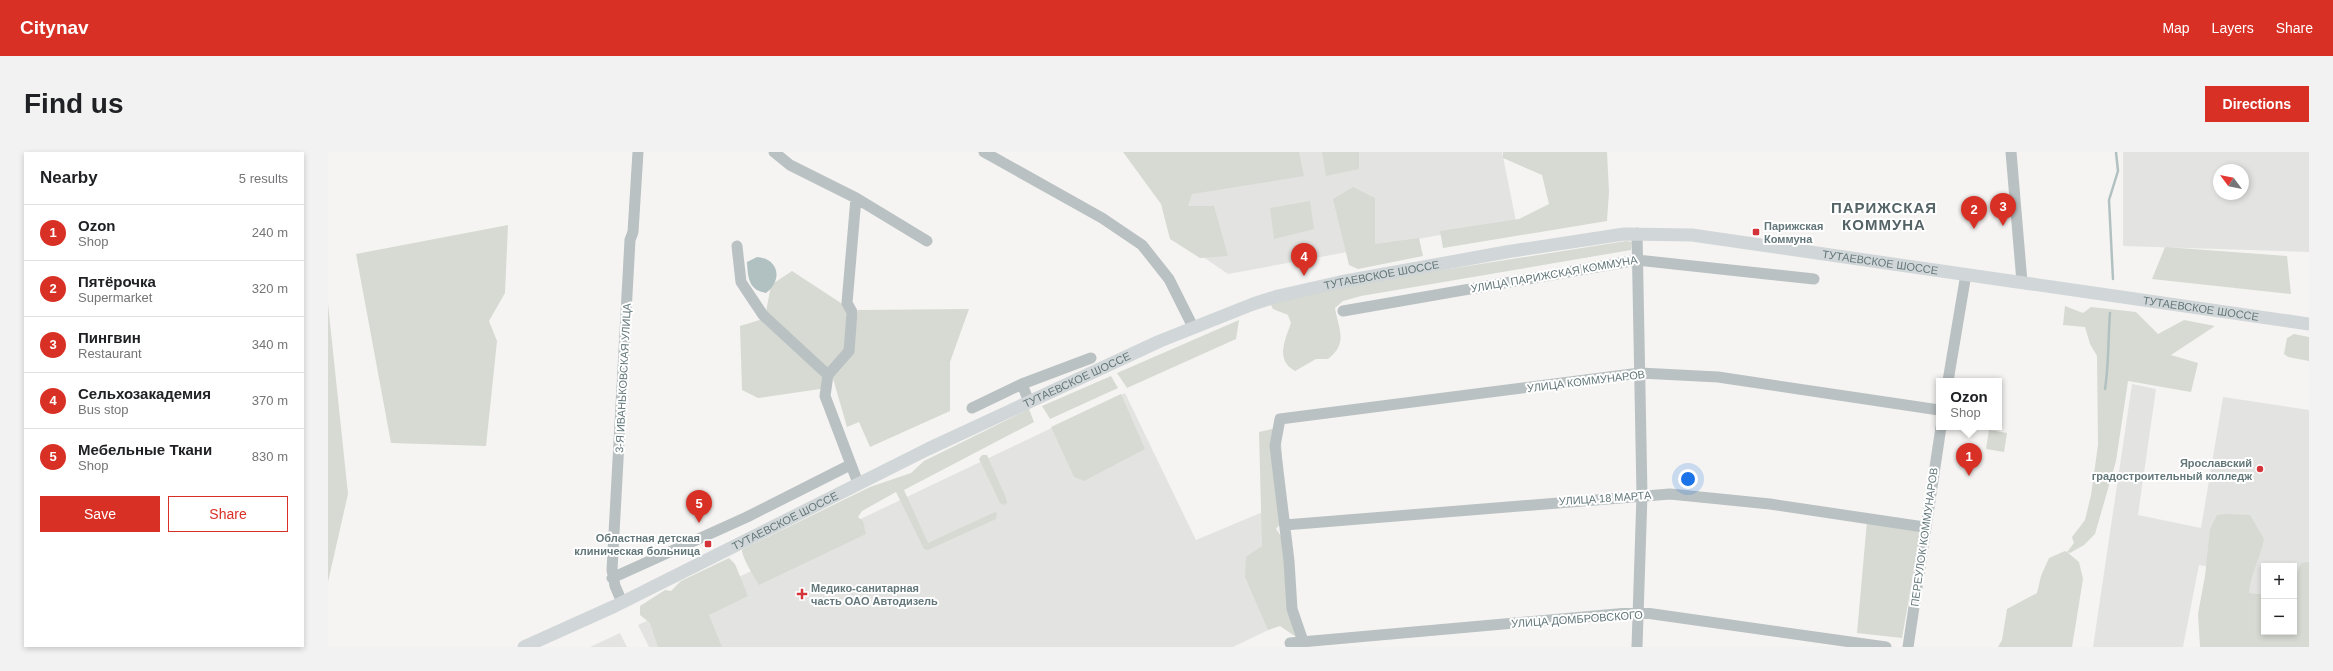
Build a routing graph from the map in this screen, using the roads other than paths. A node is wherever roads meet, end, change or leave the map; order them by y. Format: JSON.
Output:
{"nodes":[{"id":1,"x":638,"y":152,"type":"edge"},
{"id":2,"x":774,"y":152,"type":"edge"},
{"id":3,"x":984,"y":152,"type":"edge"},
{"id":4,"x":2011,"y":152,"type":"edge"},
{"id":5,"x":856,"y":198,"type":"junction"},
{"id":6,"x":1637,"y":233,"type":"junction"},
{"id":7,"x":927,"y":241,"type":"dead end"},
{"id":8,"x":737,"y":246,"type":"dead end"},
{"id":9,"x":1637,"y":260,"type":"junction"},
{"id":10,"x":1966,"y":274,"type":"junction"},
{"id":11,"x":1814,"y":279,"type":"dead end"},
{"id":12,"x":2022,"y":282,"type":"junction"},
{"id":13,"x":1343,"y":311,"type":"dead end"},
{"id":14,"x":2309,"y":324,"type":"edge"},
{"id":15,"x":1193,"y":327,"type":"junction"},
{"id":16,"x":1091,"y":358,"type":"dead end"},
{"id":17,"x":1640,"y":373,"type":"junction"},
{"id":18,"x":828,"y":375,"type":"junction"},
{"id":19,"x":1949,"y":378,"type":"edge"},
{"id":20,"x":1022,"y":384,"type":"junction"},
{"id":21,"x":1029,"y":402,"type":"junction"},
{"id":22,"x":972,"y":408,"type":"dead end"},
{"id":23,"x":1936,"y":410,"type":"edge"},
{"id":24,"x":1940,"y":430,"type":"edge"},
{"id":25,"x":850,"y":465,"type":"junction"},
{"id":26,"x":858,"y":483,"type":"junction"},
{"id":27,"x":1642,"y":495,"type":"junction"},
{"id":28,"x":1285,"y":525,"type":"junction"},
{"id":29,"x":1924,"y":527,"type":"junction"},
{"id":30,"x":612,"y":578,"type":"junction"},
{"id":31,"x":622,"y":602,"type":"junction"},
{"id":32,"x":1639,"y":612,"type":"junction"},
{"id":33,"x":1290,"y":643,"type":"dead end"},
{"id":34,"x":1304,"y":645,"type":"edge"},
{"id":35,"x":524,"y":647,"type":"edge"},
{"id":36,"x":1636,"y":647,"type":"edge"},
{"id":37,"x":1886,"y":647,"type":"edge"},
{"id":38,"x":1908,"y":647,"type":"edge"}],
"edges":[{"from":1,"to":30,"type":"street","name":"3-Я ИВАНЬКОВСКАЯ УЛИЦА"},
{"from":2,"to":5,"type":"street"},
{"from":3,"to":15,"type":"street"},
{"from":4,"to":12,"type":"street"},
{"from":5,"to":7,"type":"street"},
{"from":5,"to":18,"type":"street"},
{"from":6,"to":9,"type":"street"},
{"from":6,"to":10,"type":"main road","name":"ТУТАЕВСКОЕ ШОССЕ"},
{"from":6,"to":15,"type":"main road","name":"ТУТАЕВСКОЕ ШОССЕ"},
{"from":8,"to":18,"type":"street"},
{"from":9,"to":11,"type":"street","name":"УЛИЦА ПАРИЖСКАЯ КОММУНА"},
{"from":9,"to":13,"type":"street","name":"УЛИЦА ПАРИЖСКАЯ КОММУНА"},
{"from":9,"to":17,"type":"street"},
{"from":10,"to":12,"type":"main road","name":"ТУТАЕВСКОЕ ШОССЕ"},
{"from":10,"to":19,"type":"street"},
{"from":12,"to":14,"type":"main road","name":"ТУТАЕВСКОЕ ШОССЕ"},
{"from":15,"to":21,"type":"main road","name":"ТУТАЕВСКОЕ ШОССЕ"},
{"from":16,"to":20,"type":"street"},
{"from":17,"to":23,"type":"street","name":"УЛИЦА КОММУНАРОВ"},
{"from":17,"to":27,"type":"street"},
{"from":17,"to":28,"type":"street","name":"УЛИЦА КОММУНАРОВ"},
{"from":18,"to":25,"type":"street"},
{"from":20,"to":21,"type":"street"},
{"from":20,"to":22,"type":"street"},
{"from":21,"to":26,"type":"main road","name":"ТУТАЕВСКОЕ ШОССЕ"},
{"from":24,"to":29,"type":"street","name":"ПЕРЕУЛОК КОММУНАРОВ"},
{"from":25,"to":26,"type":"street"},
{"from":25,"to":30,"type":"street"},
{"from":26,"to":31,"type":"main road","name":"ТУТАЕВСКОЕ ШОССЕ"},
{"from":27,"to":28,"type":"street","name":"УЛИЦА 18 МАРТА"},
{"from":27,"to":29,"type":"street","name":"УЛИЦА 18 МАРТА"},
{"from":27,"to":32,"type":"street"},
{"from":28,"to":34,"type":"street"},
{"from":29,"to":38,"type":"street","name":"ПЕРЕУЛОК КОММУНАРОВ"},
{"from":30,"to":31,"type":"street","name":"3-Я ИВАНЬКОВСКАЯ УЛИЦА"},
{"from":31,"to":35,"type":"main road","name":"ТУТАЕВСКОЕ ШОССЕ"},
{"from":32,"to":34,"type":"street","name":"УЛИЦА ДОМБРОВСКОГО"},
{"from":32,"to":36,"type":"street"},
{"from":32,"to":37,"type":"street","name":"УЛИЦА ДОМБРОВСКОГО"},
{"from":33,"to":34,"type":"street","name":"УЛИЦА ДОМБРОВСКОГО"}]}
